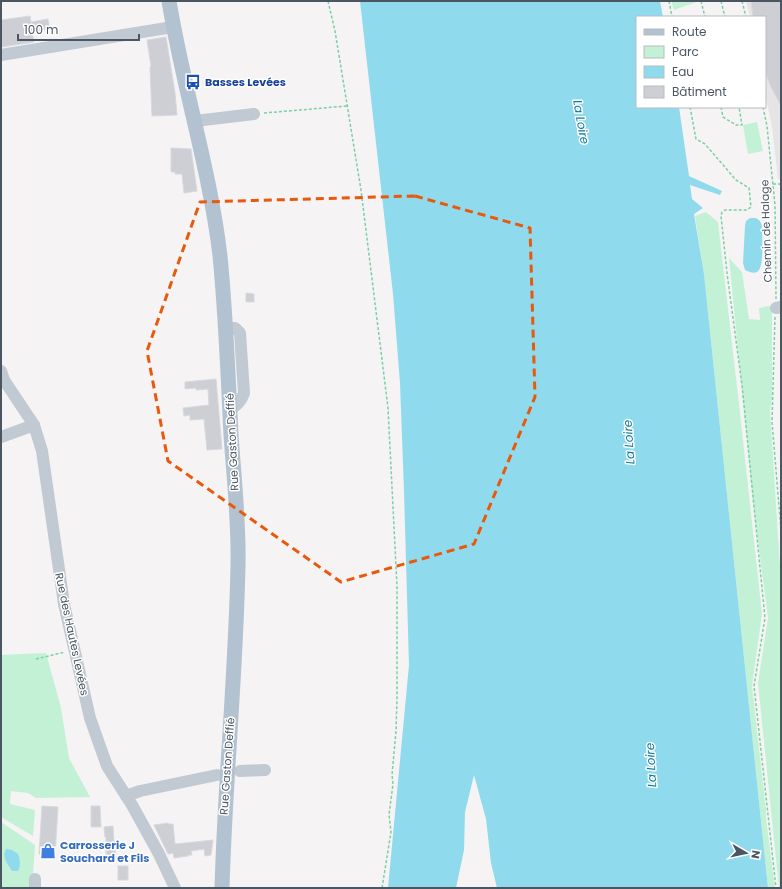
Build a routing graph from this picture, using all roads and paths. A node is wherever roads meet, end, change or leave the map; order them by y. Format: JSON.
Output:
{"nodes":[{"id":1,"x":169,"y":1,"type":"edge"},
{"id":2,"x":328,"y":1,"type":"edge"},
{"id":3,"x":669,"y":1,"type":"edge"},
{"id":4,"x":701,"y":1,"type":"edge"},
{"id":5,"x":721,"y":1,"type":"edge"},
{"id":6,"x":742,"y":1,"type":"edge"},
{"id":7,"x":672,"y":16,"type":"edge"},
{"id":8,"x":705,"y":16,"type":"edge"},
{"id":9,"x":725,"y":16,"type":"edge"},
{"id":10,"x":746,"y":16,"type":"edge"},
{"id":11,"x":173,"y":27,"type":"junction"},
{"id":12,"x":1,"y":55,"type":"edge"},
{"id":13,"x":347,"y":106,"type":"junction"},
{"id":14,"x":690,"y":108,"type":"edge"},
{"id":15,"x":721,"y":108,"type":"edge"},
{"id":16,"x":740,"y":108,"type":"edge"},
{"id":17,"x":763,"y":108,"type":"edge"},
{"id":18,"x":254,"y":114,"type":"joint"},
{"id":19,"x":195,"y":121,"type":"junction"},
{"id":20,"x":774,"y":184,"type":"junction"},
{"id":21,"x":781,"y":184,"type":"edge"},
{"id":22,"x":778,"y":308,"type":"edge"},
{"id":23,"x":1,"y":371,"type":"edge"},
{"id":24,"x":34,"y":425,"type":"junction"},
{"id":25,"x":1,"y":437,"type":"edge"},
{"id":26,"x":781,"y":530,"type":"edge"},
{"id":27,"x":74,"y":650,"type":"junction"},
{"id":28,"x":36,"y":659,"type":"dead end"},
{"id":29,"x":265,"y":770,"type":"dead end"},
{"id":30,"x":240,"y":771,"type":"dead end"},
{"id":31,"x":217,"y":775,"type":"dead end"},
{"id":32,"x":126,"y":796,"type":"junction"},
{"id":33,"x":175,"y":888,"type":"edge"},
{"id":34,"x":222,"y":888,"type":"edge"},
{"id":35,"x":382,"y":888,"type":"edge"},
{"id":36,"x":776,"y":888,"type":"edge"}],
"edges":[{"from":1,"to":11,"type":"main road","name":"Rue Gaston Deffié"},
{"from":2,"to":13,"type":"path"},
{"from":3,"to":7,"type":"path"},
{"from":4,"to":8,"type":"path"},
{"from":5,"to":9,"type":"path"},
{"from":6,"to":10,"type":"path"},
{"from":11,"to":12,"type":"street"},
{"from":11,"to":19,"type":"main road","name":"Rue Gaston Deffié"},
{"from":13,"to":18,"type":"path"},
{"from":13,"to":35,"type":"path"},
{"from":14,"to":36,"type":"path"},
{"from":15,"to":16,"type":"path"},
{"from":17,"to":20,"type":"path","name":"Chemin de Halage"},
{"from":18,"to":19,"type":"street"},
{"from":19,"to":34,"type":"main road","name":"Rue Gaston Deffié"},
{"from":20,"to":21,"type":"path"},
{"from":20,"to":22,"type":"path","name":"Chemin de Halage"},
{"from":22,"to":26,"type":"path","name":"Chemin de Halage"},
{"from":23,"to":24,"type":"street","name":"Rue des Hautes Levées"},
{"from":24,"to":25,"type":"street"},
{"from":24,"to":27,"type":"street","name":"Rue des Hautes Levées"},
{"from":27,"to":28,"type":"path"},
{"from":27,"to":32,"type":"street","name":"Rue des Hautes Levées"},
{"from":29,"to":30,"type":"street"},
{"from":31,"to":32,"type":"street"},
{"from":32,"to":33,"type":"street","name":"Rue des Hautes Levées"}]}
